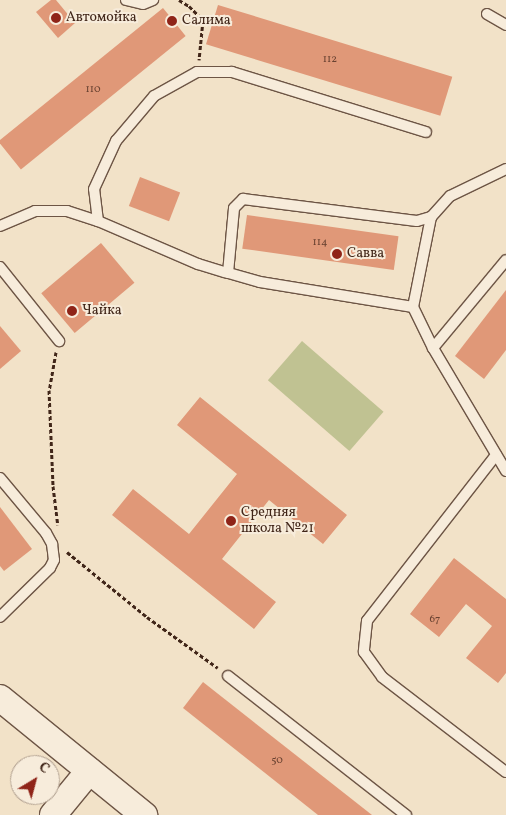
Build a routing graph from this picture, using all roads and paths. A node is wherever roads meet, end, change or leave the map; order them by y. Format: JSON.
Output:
{"nodes":[{"id":1,"x":126,"y":0,"type":"edge"},
{"id":2,"x":153,"y":0,"type":"edge"},
{"id":3,"x":179,"y":0,"type":"edge"},
{"id":4,"x":487,"y":14,"type":"dead end"},
{"id":5,"x":506,"y":25,"type":"edge"},
{"id":6,"x":197,"y":72,"type":"junction"},
{"id":7,"x":426,"y":132,"type":"dead end"},
{"id":8,"x":506,"y":169,"type":"edge"},
{"id":9,"x":431,"y":217,"type":"junction"},
{"id":10,"x":98,"y":221,"type":"junction"},
{"id":11,"x":0,"y":226,"type":"edge"},
{"id":12,"x":506,"y":260,"type":"edge"},
{"id":13,"x":0,"y":267,"type":"edge"},
{"id":14,"x":228,"y":273,"type":"junction"},
{"id":15,"x":413,"y":307,"type":"junction"},
{"id":16,"x":59,"y":341,"type":"joint"},
{"id":17,"x":433,"y":348,"type":"junction"},
{"id":18,"x":496,"y":455,"type":"junction"},
{"id":19,"x":505,"y":467,"type":"edge"},
{"id":20,"x":0,"y":478,"type":"edge"},
{"id":21,"x":52,"y":544,"type":"junction"},
{"id":22,"x":0,"y":617,"type":"edge"},
{"id":23,"x":228,"y":676,"type":"joint"},
{"id":24,"x":0,"y":698,"type":"edge"},
{"id":25,"x":89,"y":771,"type":"junction"},
{"id":26,"x":506,"y":772,"type":"edge"},
{"id":27,"x":53,"y":815,"type":"edge"},
{"id":28,"x":144,"y":815,"type":"edge"},
{"id":29,"x":406,"y":815,"type":"edge"}],
"edges":[{"from":1,"to":2,"type":"lane"},
{"from":3,"to":6,"type":"path"},
{"from":4,"to":5,"type":"lane"},
{"from":6,"to":7,"type":"lane"},
{"from":6,"to":10,"type":"lane"},
{"from":8,"to":9,"type":"lane"},
{"from":9,"to":14,"type":"lane"},
{"from":9,"to":15,"type":"lane"},
{"from":10,"to":11,"type":"lane"},
{"from":10,"to":14,"type":"lane"},
{"from":12,"to":17,"type":"lane"},
{"from":13,"to":16,"type":"lane"},
{"from":14,"to":15,"type":"lane"},
{"from":15,"to":17,"type":"lane"},
{"from":16,"to":21,"type":"path"},
{"from":17,"to":18,"type":"lane"},
{"from":18,"to":19,"type":"lane"},
{"from":18,"to":26,"type":"lane"},
{"from":20,"to":21,"type":"lane"},
{"from":21,"to":22,"type":"lane"},
{"from":21,"to":23,"type":"path"},
{"from":23,"to":29,"type":"lane"},
{"from":24,"to":25,"type":"street"},
{"from":25,"to":27,"type":"street"},
{"from":25,"to":28,"type":"street"}]}
